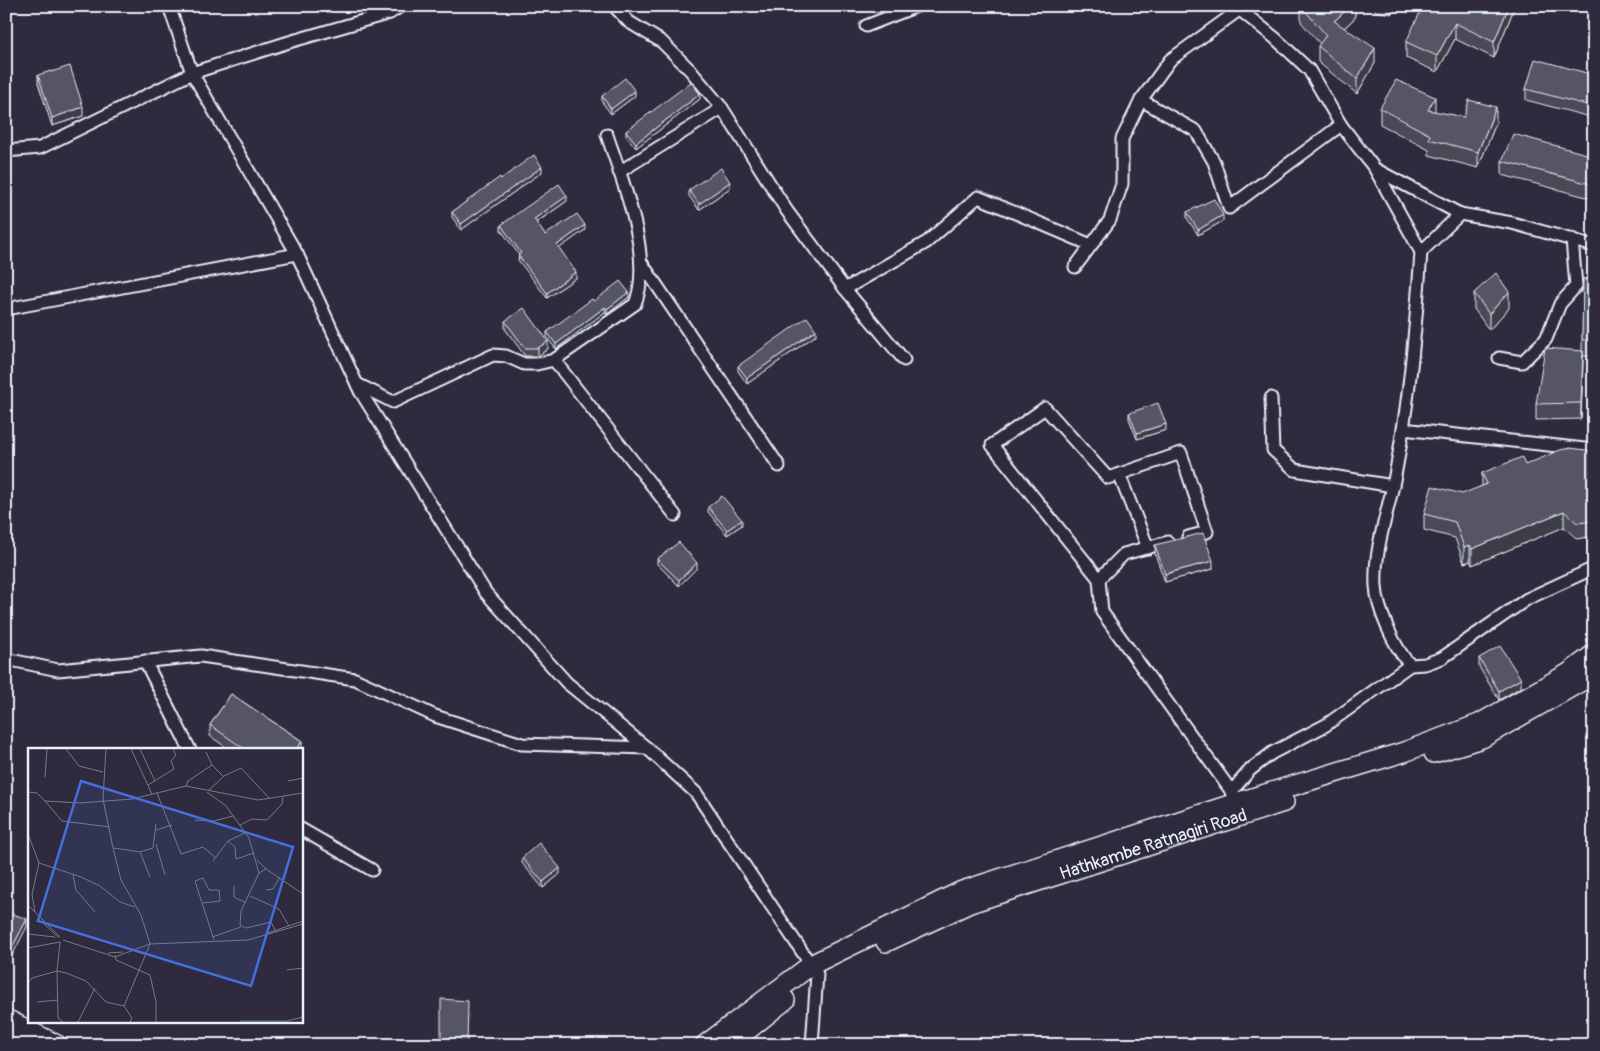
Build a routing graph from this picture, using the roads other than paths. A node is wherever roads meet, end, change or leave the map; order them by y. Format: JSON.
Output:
{"nodes":[{"id":1,"x":169,"y":6,"type":"edge"},
{"id":2,"x":401,"y":6,"type":"edge"},
{"id":3,"x":614,"y":6,"type":"edge"},
{"id":4,"x":917,"y":6,"type":"edge"},
{"id":5,"x":1237,"y":8,"type":"edge"},
{"id":6,"x":866,"y":26,"type":"dead end"},
{"id":7,"x":192,"y":73,"type":"junction"},
{"id":8,"x":1141,"y":100,"type":"junction"},
{"id":9,"x":722,"y":108,"type":"junction"},
{"id":10,"x":1341,"y":125,"type":"junction"},
{"id":11,"x":606,"y":135,"type":"dead end"},
{"id":12,"x":6,"y":151,"type":"edge"},
{"id":13,"x":1375,"y":169,"type":"junction"},
{"id":14,"x":619,"y":172,"type":"junction"},
{"id":15,"x":1460,"y":214,"type":"junction"},
{"id":16,"x":1572,"y":239,"type":"junction"},
{"id":17,"x":1091,"y":245,"type":"junction"},
{"id":18,"x":1594,"y":246,"type":"edge"},
{"id":19,"x":1421,"y":252,"type":"junction"},
{"id":20,"x":297,"y":254,"type":"junction"},
{"id":21,"x":640,"y":262,"type":"junction"},
{"id":22,"x":1075,"y":268,"type":"dead end"},
{"id":23,"x":845,"y":289,"type":"junction"},
{"id":24,"x":6,"y":309,"type":"edge"},
{"id":25,"x":1499,"y":358,"type":"dead end"},
{"id":26,"x":554,"y":360,"type":"junction"},
{"id":27,"x":904,"y":360,"type":"dead end"},
{"id":28,"x":357,"y":384,"type":"junction"},
{"id":29,"x":1270,"y":398,"type":"dead end"},
{"id":30,"x":1403,"y":429,"type":"junction"},
{"id":31,"x":1594,"y":450,"type":"edge"},
{"id":32,"x":779,"y":466,"type":"dead end"},
{"id":33,"x":1119,"y":474,"type":"junction"},
{"id":34,"x":1393,"y":486,"type":"junction"},
{"id":35,"x":675,"y":515,"type":"dead end"},
{"id":36,"x":1148,"y":548,"type":"junction"},
{"id":37,"x":1594,"y":568,"type":"edge"},
{"id":38,"x":1099,"y":579,"type":"junction"},
{"id":39,"x":1594,"y":654,"type":"edge"},
{"id":40,"x":6,"y":659,"type":"edge"},
{"id":41,"x":145,"y":661,"type":"junction"},
{"id":42,"x":1410,"y":665,"type":"junction"},
{"id":43,"x":1594,"y":674,"type":"edge"},
{"id":44,"x":189,"y":748,"type":"edge"},
{"id":45,"x":647,"y":748,"type":"junction"},
{"id":46,"x":1239,"y":802,"type":"junction"},
{"id":47,"x":302,"y":830,"type":"edge"},
{"id":48,"x":372,"y":870,"type":"dead end"},
{"id":49,"x":814,"y":969,"type":"junction"},
{"id":50,"x":6,"y":1019,"type":"edge"},
{"id":51,"x":6,"y":1035,"type":"edge"},
{"id":52,"x":22,"y":1045,"type":"edge"},
{"id":53,"x":57,"y":1045,"type":"edge"},
{"id":54,"x":704,"y":1045,"type":"edge"},
{"id":55,"x":729,"y":1045,"type":"edge"},
{"id":56,"x":812,"y":1045,"type":"edge"}],
"edges":[{"from":1,"to":7,"type":"street"},
{"from":2,"to":7,"type":"street"},
{"from":3,"to":9,"type":"street"},
{"from":4,"to":6,"type":"street"},
{"from":5,"to":8,"type":"street"},
{"from":5,"to":10,"type":"street"},
{"from":7,"to":12,"type":"street"},
{"from":7,"to":20,"type":"street"},
{"from":8,"to":10,"type":"street"},
{"from":8,"to":17,"type":"street"},
{"from":9,"to":14,"type":"street"},
{"from":9,"to":23,"type":"street"},
{"from":10,"to":13,"type":"street"},
{"from":11,"to":14,"type":"street"},
{"from":13,"to":15,"type":"street"},
{"from":13,"to":19,"type":"street"},
{"from":14,"to":21,"type":"street"},
{"from":15,"to":16,"type":"street"},
{"from":15,"to":19,"type":"street"},
{"from":16,"to":18,"type":"street"},
{"from":16,"to":25,"type":"street"},
{"from":17,"to":22,"type":"street"},
{"from":17,"to":23,"type":"street"},
{"from":19,"to":30,"type":"street"},
{"from":20,"to":24,"type":"street"},
{"from":20,"to":28,"type":"street"},
{"from":21,"to":26,"type":"street"},
{"from":21,"to":32,"type":"street"},
{"from":23,"to":27,"type":"street"},
{"from":26,"to":28,"type":"street"},
{"from":26,"to":35,"type":"street"},
{"from":28,"to":45,"type":"street"},
{"from":29,"to":34,"type":"street"},
{"from":30,"to":31,"type":"street"},
{"from":30,"to":34,"type":"street"},
{"from":33,"to":36,"type":"street"},
{"from":33,"to":36,"type":"street"},
{"from":33,"to":38,"type":"street"},
{"from":34,"to":42,"type":"street"},
{"from":36,"to":38,"type":"street"},
{"from":37,"to":42,"type":"street"},
{"from":38,"to":46,"type":"street"},
{"from":39,"to":46,"type":"main road"},
{"from":40,"to":41,"type":"street"},
{"from":41,"to":44,"type":"street"},
{"from":41,"to":45,"type":"street"},
{"from":42,"to":46,"type":"street"},
{"from":43,"to":46,"type":"main road","name":"Hathkambe Ratnagiri Road"},
{"from":45,"to":49,"type":"street"},
{"from":46,"to":49,"type":"main road","name":"Hathkambe Ratnagiri Road"},
{"from":47,"to":48,"type":"street"},
{"from":49,"to":54,"type":"main road"},
{"from":49,"to":55,"type":"main road","name":"Hathkambe Ratnagiri Road"},
{"from":49,"to":56,"type":"street"},
{"from":50,"to":53,"type":"main road"},
{"from":51,"to":52,"type":"main road"}]}
